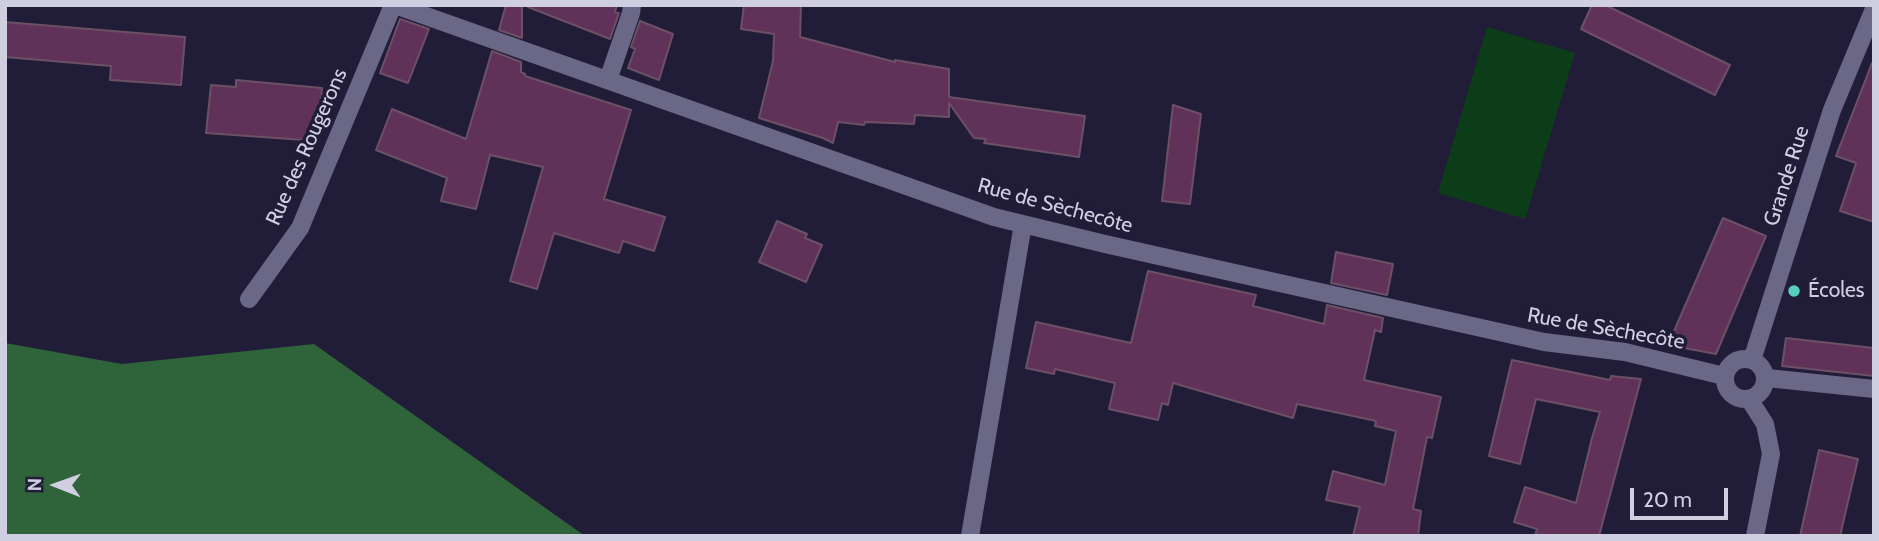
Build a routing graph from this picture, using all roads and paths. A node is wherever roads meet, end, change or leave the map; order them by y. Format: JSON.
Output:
{"nodes":[{"id":1,"x":394,"y":5,"type":"edge"},
{"id":2,"x":632,"y":5,"type":"edge"},
{"id":3,"x":1874,"y":9,"type":"edge"},
{"id":4,"x":608,"y":80,"type":"junction"},
{"id":5,"x":1023,"y":224,"type":"junction"},
{"id":6,"x":249,"y":299,"type":"dead end"},
{"id":7,"x":1752,"y":360,"type":"junction"},
{"id":8,"x":1724,"y":376,"type":"junction"},
{"id":9,"x":1767,"y":379,"type":"junction"},
{"id":10,"x":1874,"y":389,"type":"edge"},
{"id":11,"x":1749,"y":399,"type":"junction"},
{"id":12,"x":970,"y":536,"type":"edge"},
{"id":13,"x":1755,"y":536,"type":"edge"}],
"edges":[{"from":1,"to":4,"type":"street","name":"Rue de Sèchecôte"},
{"from":1,"to":6,"type":"street","name":"Rue des Rougerons"},
{"from":2,"to":4,"type":"street"},
{"from":3,"to":7,"type":"street","name":"Grande Rue"},
{"from":4,"to":5,"type":"street","name":"Rue de Sèchecôte"},
{"from":5,"to":8,"type":"street","name":"Rue de Sèchecôte"},
{"from":5,"to":12,"type":"street"},
{"from":7,"to":8,"type":"street"},
{"from":7,"to":9,"type":"street"},
{"from":8,"to":11,"type":"street"},
{"from":9,"to":10,"type":"street"},
{"from":9,"to":11,"type":"street"},
{"from":11,"to":13,"type":"street"}]}
